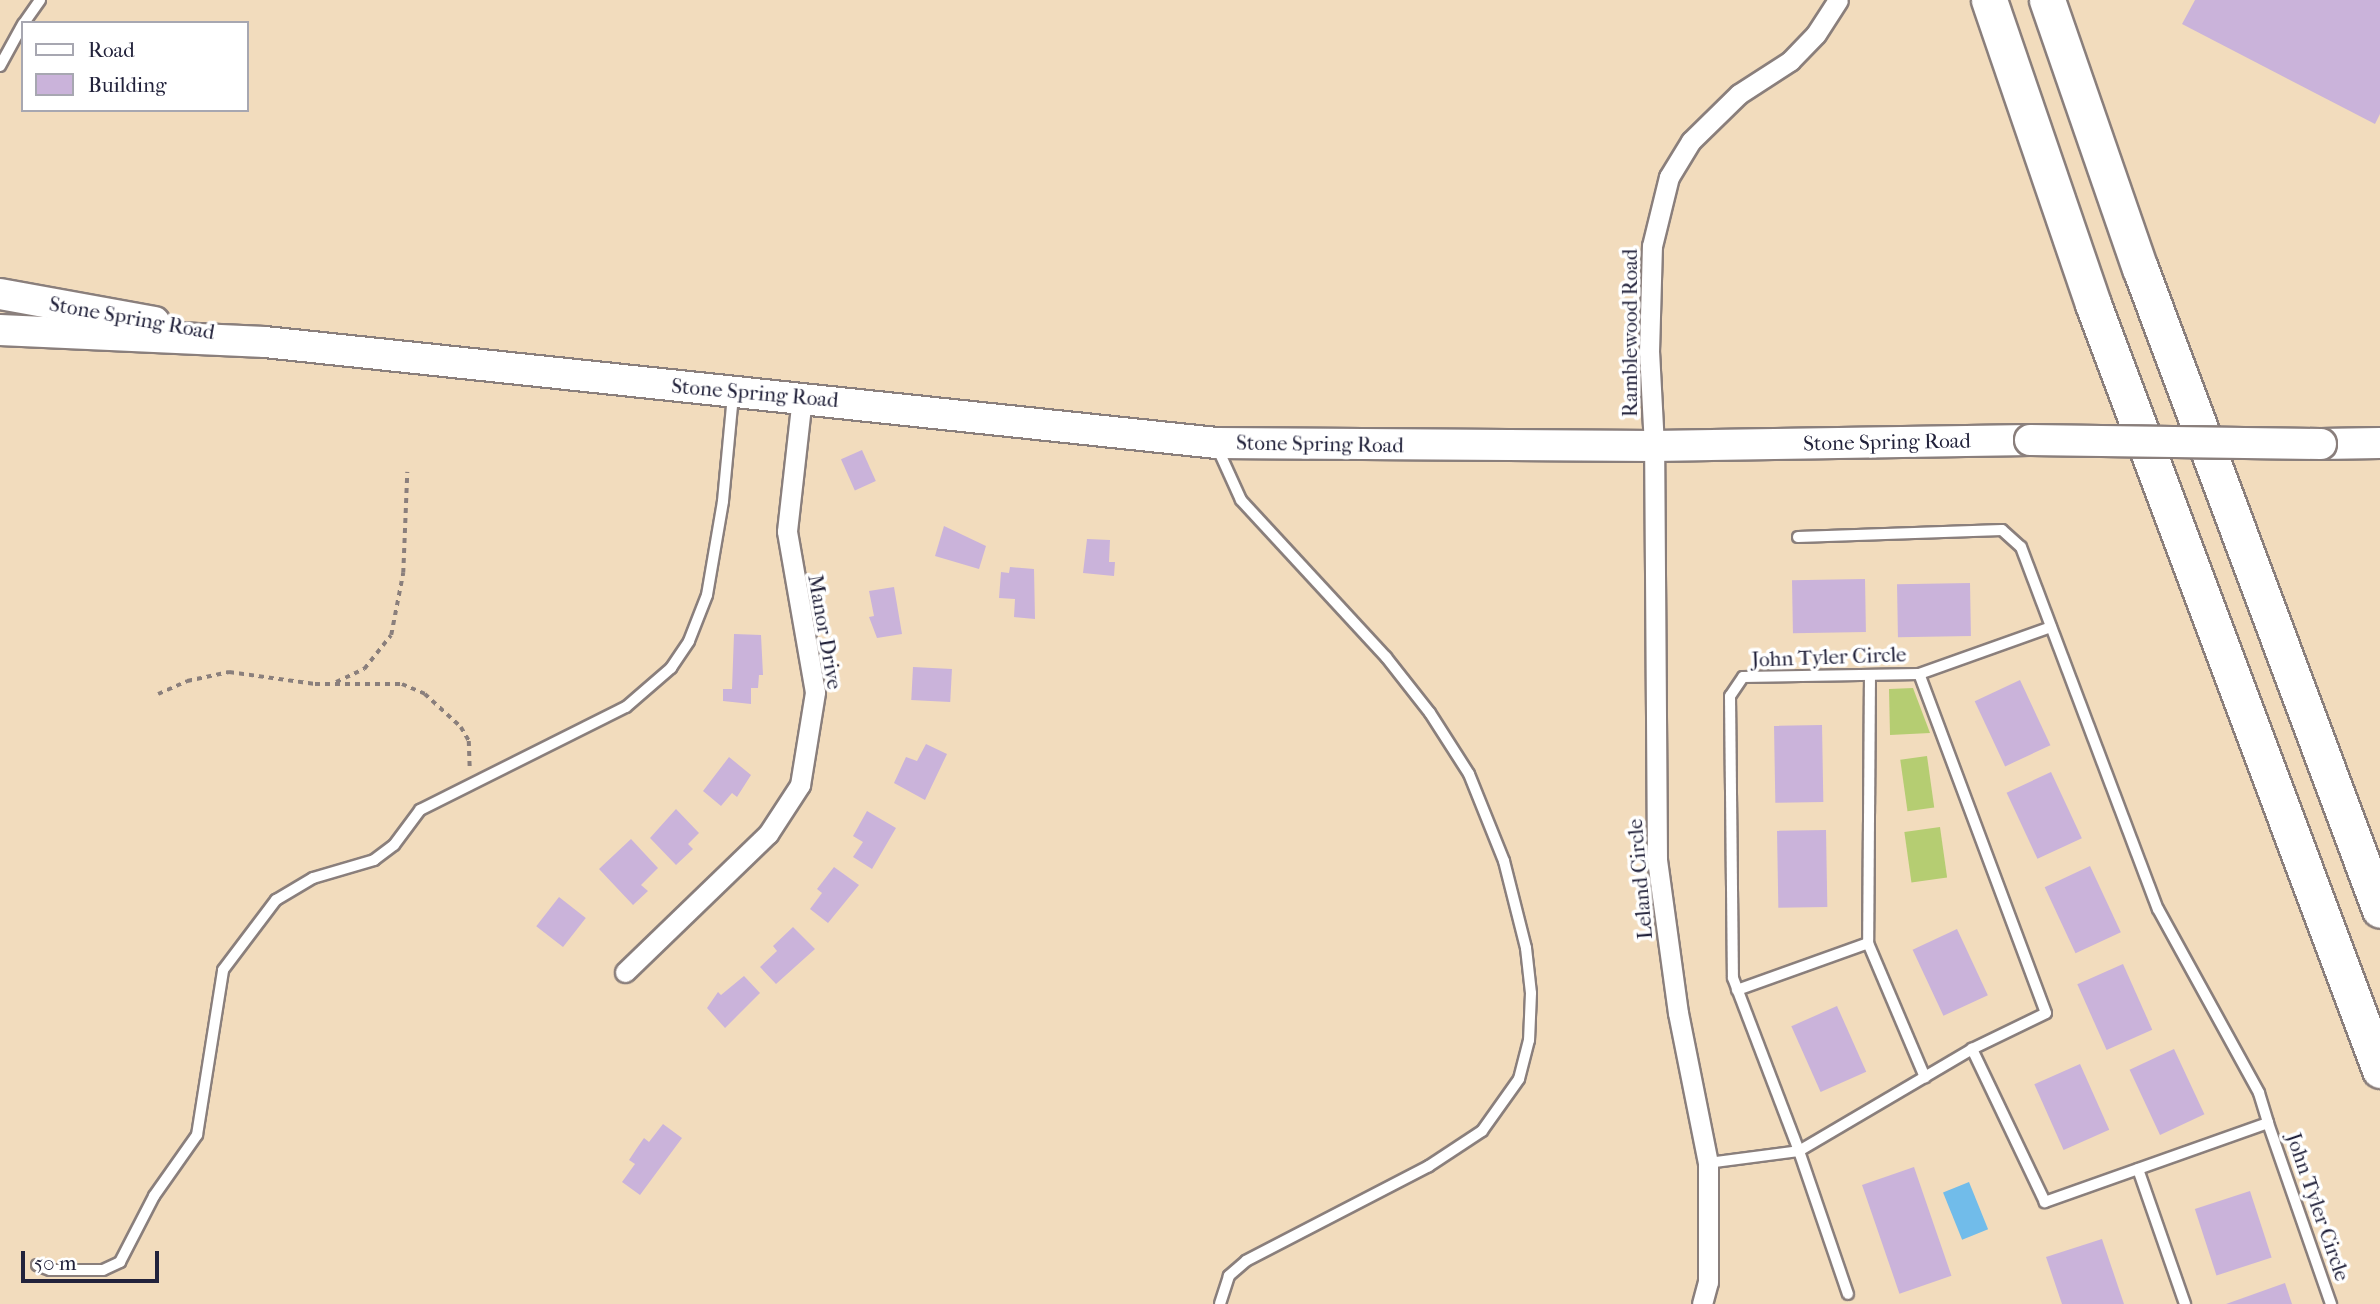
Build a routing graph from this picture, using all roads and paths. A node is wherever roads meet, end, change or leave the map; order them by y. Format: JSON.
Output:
{"nodes":[{"id":1,"x":40,"y":0,"type":"edge"},
{"id":2,"x":1838,"y":0,"type":"edge"},
{"id":3,"x":1989,"y":0,"type":"edge"},
{"id":4,"x":2046,"y":0,"type":"edge"},
{"id":5,"x":24,"y":21,"type":"edge"},
{"id":6,"x":21,"y":27,"type":"edge"},
{"id":7,"x":0,"y":66,"type":"edge"},
{"id":8,"x":0,"y":294,"type":"edge"},
{"id":9,"x":0,"y":330,"type":"edge"},
{"id":10,"x":264,"y":342,"type":"junction"},
{"id":11,"x":734,"y":391,"type":"junction"},
{"id":12,"x":802,"y":397,"type":"junction"},
{"id":13,"x":1217,"y":443,"type":"junction"},
{"id":14,"x":2380,"y":443,"type":"edge"},
{"id":15,"x":1654,"y":446,"type":"junction"},
{"id":16,"x":407,"y":472,"type":"dead end"},
{"id":17,"x":1798,"y":537,"type":"dead end"},
{"id":18,"x":2051,"y":626,"type":"junction"},
{"id":19,"x":1919,"y":674,"type":"junction"},
{"id":20,"x":1870,"y":675,"type":"junction"},
{"id":21,"x":330,"y":683,"type":"junction"},
{"id":22,"x":158,"y":694,"type":"dead end"},
{"id":23,"x":472,"y":787,"type":"junction"},
{"id":24,"x":2380,"y":910,"type":"edge"},
{"id":25,"x":1868,"y":943,"type":"junction"},
{"id":26,"x":625,"y":972,"type":"dead end"},
{"id":27,"x":1737,"y":990,"type":"junction"},
{"id":28,"x":1972,"y":1049,"type":"junction"},
{"id":29,"x":2380,"y":1070,"type":"edge"},
{"id":30,"x":1925,"y":1077,"type":"junction"},
{"id":31,"x":2268,"y":1123,"type":"junction"},
{"id":32,"x":1800,"y":1151,"type":"junction"},
{"id":33,"x":1708,"y":1163,"type":"junction"},
{"id":34,"x":2138,"y":1168,"type":"junction"},
{"id":35,"x":37,"y":1265,"type":"dead end"},
{"id":36,"x":1848,"y":1294,"type":"dead end"},
{"id":37,"x":1220,"y":1304,"type":"edge"},
{"id":38,"x":1702,"y":1304,"type":"edge"},
{"id":39,"x":2185,"y":1304,"type":"edge"},
{"id":40,"x":2331,"y":1304,"type":"edge"}],
"edges":[{"from":1,"to":5,"type":"lane"},
{"from":2,"to":15,"type":"street","name":"Ramblewood Road"},
{"from":3,"to":29,"type":"highway"},
{"from":4,"to":24,"type":"highway"},
{"from":6,"to":7,"type":"lane"},
{"from":8,"to":10,"type":"main road","name":"Stone Spring Road"},
{"from":9,"to":10,"type":"main road","name":"Stone Spring Road"},
{"from":10,"to":11,"type":"main road","name":"Stone Spring Road"},
{"from":11,"to":12,"type":"main road","name":"Stone Spring Road"},
{"from":11,"to":23,"type":"lane"},
{"from":12,"to":13,"type":"main road","name":"Stone Spring Road"},
{"from":12,"to":26,"type":"street","name":"Manor Drive"},
{"from":13,"to":15,"type":"main road","name":"Stone Spring Road"},
{"from":13,"to":37,"type":"lane"},
{"from":14,"to":15,"type":"main road","name":"Stone Spring Road","bridge":true},
{"from":15,"to":33,"type":"street","name":"Leland Circle"},
{"from":16,"to":21,"type":"path"},
{"from":17,"to":18,"type":"lane","name":"John Tyler Circle"},
{"from":18,"to":19,"type":"lane"},
{"from":18,"to":31,"type":"lane","name":"John Tyler Circle"},
{"from":19,"to":20,"type":"lane","name":"John Tyler Circle"},
{"from":19,"to":28,"type":"lane","name":"John Tyler Circle"},
{"from":20,"to":25,"type":"lane"},
{"from":20,"to":27,"type":"lane","name":"John Tyler Circle"},
{"from":21,"to":22,"type":"path"},
{"from":21,"to":23,"type":"path"},
{"from":23,"to":35,"type":"lane"},
{"from":25,"to":27,"type":"lane"},
{"from":25,"to":30,"type":"lane"},
{"from":27,"to":32,"type":"lane","name":"John Tyler Circle"},
{"from":28,"to":30,"type":"lane","name":"John Tyler Circle"},
{"from":28,"to":34,"type":"lane","name":"John Tyler Circle"},
{"from":30,"to":32,"type":"lane","name":"John Tyler Circle"},
{"from":31,"to":34,"type":"lane","name":"John Tyler Circle"},
{"from":31,"to":40,"type":"lane","name":"John Tyler Circle"},
{"from":32,"to":33,"type":"lane","name":"John Tyler Circle"},
{"from":32,"to":36,"type":"lane"},
{"from":33,"to":38,"type":"street","name":"Leland Circle"},
{"from":34,"to":39,"type":"lane"}]}
